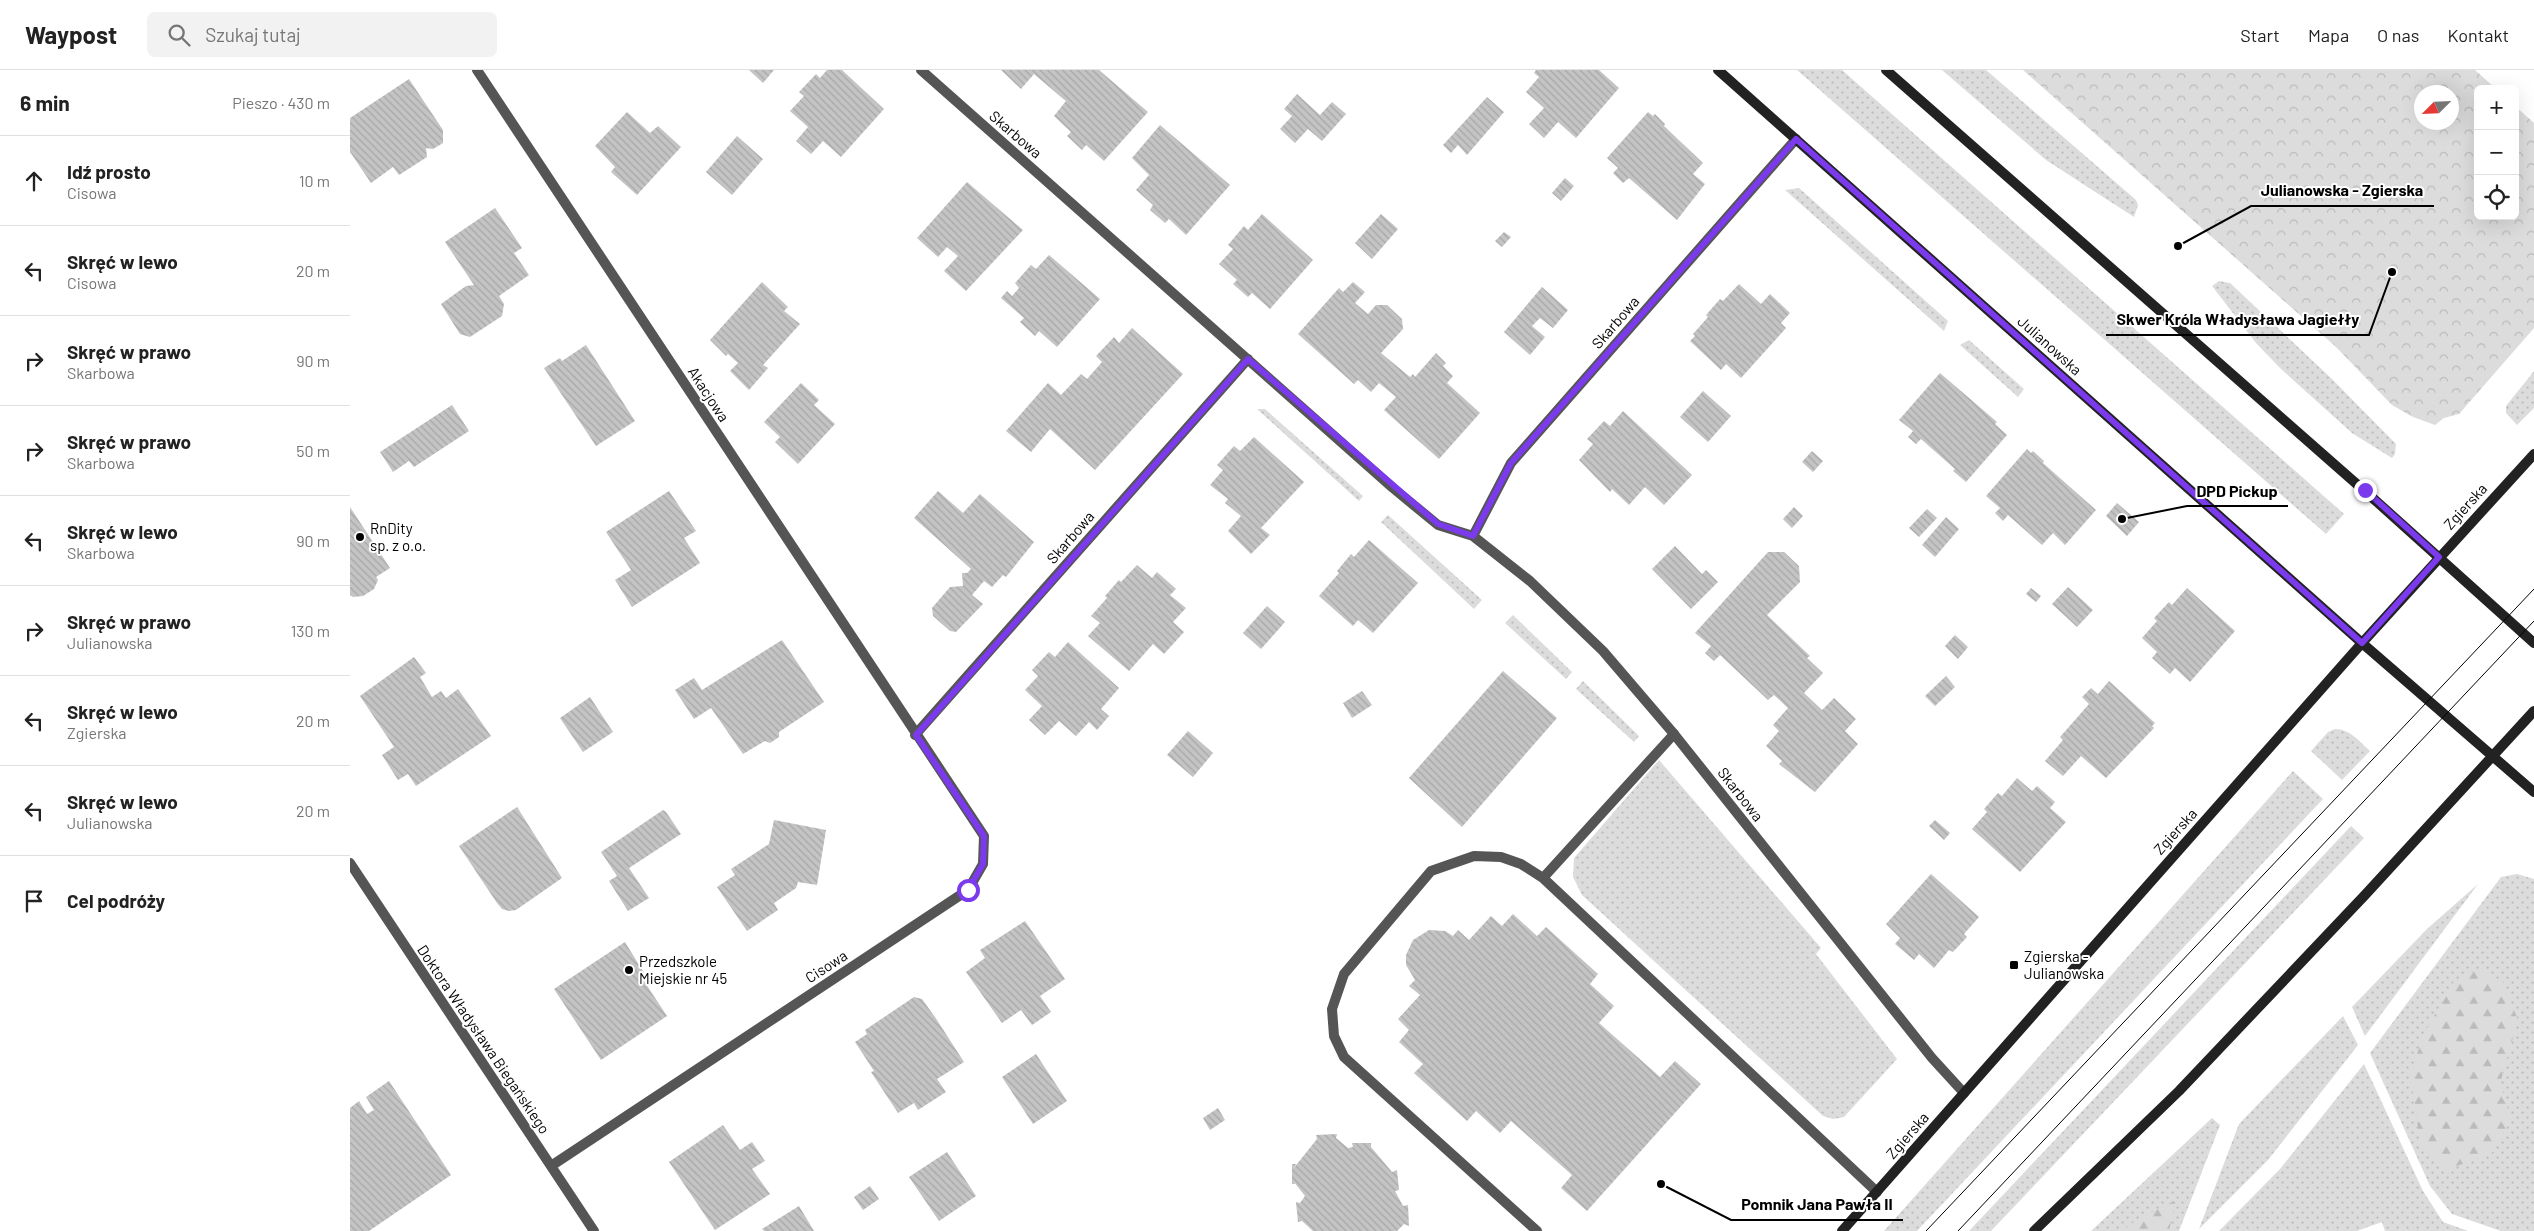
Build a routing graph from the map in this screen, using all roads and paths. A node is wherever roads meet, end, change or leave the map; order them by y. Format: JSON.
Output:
{"nodes":[{"id":1,"x":477,"y":70,"type":"edge"},
{"id":2,"x":921,"y":70,"type":"edge"},
{"id":3,"x":1718,"y":70,"type":"edge"},
{"id":4,"x":1886,"y":70,"type":"edge"},
{"id":5,"x":1796,"y":139,"type":"junction"},
{"id":6,"x":1248,"y":359,"type":"junction"},
{"id":7,"x":2534,"y":454,"type":"edge"},
{"id":8,"x":1473,"y":536,"type":"junction"},
{"id":9,"x":2439,"y":557,"type":"junction"},
{"id":10,"x":2362,"y":643,"type":"junction"},
{"id":11,"x":2534,"y":643,"type":"edge"},
{"id":12,"x":2534,"y":711,"type":"edge"},
{"id":13,"x":1674,"y":734,"type":"junction"},
{"id":14,"x":916,"y":735,"type":"junction"},
{"id":15,"x":2493,"y":757,"type":"junction"},
{"id":16,"x":2534,"y":792,"type":"edge"},
{"id":17,"x":350,"y":863,"type":"edge"},
{"id":18,"x":1542,"y":878,"type":"junction"},
{"id":19,"x":1964,"y":1093,"type":"junction"},
{"id":20,"x":551,"y":1166,"type":"junction"},
{"id":21,"x":1877,"y":1192,"type":"junction"},
{"id":22,"x":594,"y":1231,"type":"edge"},
{"id":23,"x":1538,"y":1231,"type":"edge"},
{"id":24,"x":1842,"y":1231,"type":"edge"},
{"id":25,"x":2034,"y":1231,"type":"edge"}],
"edges":[{"from":1,"to":14,"type":"street","name":"Akacjowa"},
{"from":2,"to":6,"type":"street","name":"Skarbowa"},
{"from":3,"to":5,"type":"main road","name":"Julianowska"},
{"from":4,"to":9,"type":"main road"},
{"from":5,"to":8,"type":"street","name":"Skarbowa"},
{"from":5,"to":10,"type":"main road","name":"Julianowska"},
{"from":6,"to":8,"type":"street","name":"Skarbowa"},
{"from":6,"to":14,"type":"street","name":"Skarbowa"},
{"from":7,"to":9,"type":"main road","name":"Zgierska"},
{"from":8,"to":13,"type":"street","name":"Skarbowa"},
{"from":9,"to":10,"type":"main road","name":"Zgierska"},
{"from":9,"to":11,"type":"main road"},
{"from":10,"to":15,"type":"main road","name":"Julianowska"},
{"from":10,"to":19,"type":"main road","name":"Zgierska"},
{"from":12,"to":15,"type":"main road"},
{"from":13,"to":18,"type":"street"},
{"from":13,"to":19,"type":"street","name":"Skarbowa"},
{"from":14,"to":20,"type":"street","name":"Cisowa"},
{"from":15,"to":16,"type":"main road","name":"Julianowska"},
{"from":15,"to":25,"type":"main road"},
{"from":17,"to":20,"type":"street","name":"Doktora Władysława Biegańskiego"},
{"from":18,"to":21,"type":"street"},
{"from":18,"to":23,"type":"street"},
{"from":19,"to":21,"type":"main road","name":"Zgierska"},
{"from":20,"to":22,"type":"street","name":"Doktora Władysława Biegańskiego"},
{"from":21,"to":24,"type":"main road","name":"Zgierska"}]}
